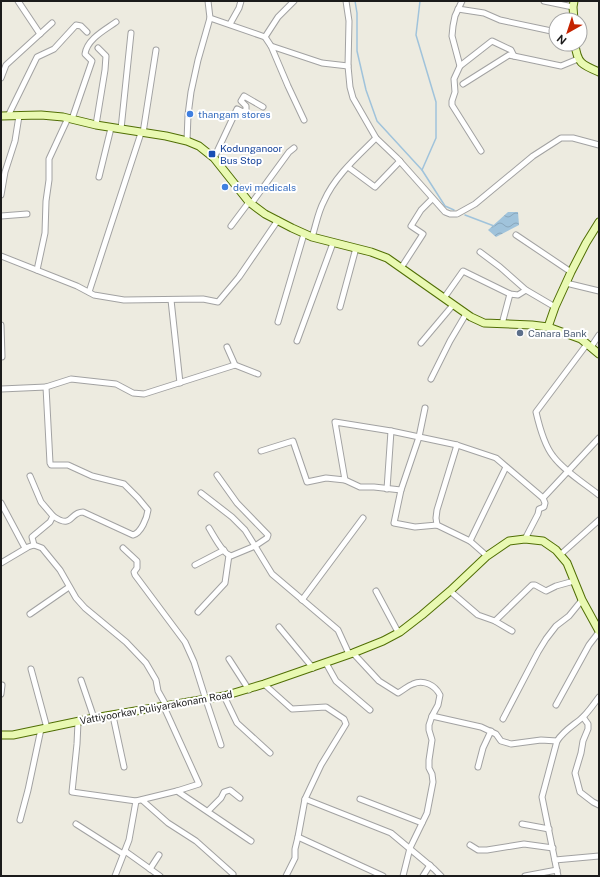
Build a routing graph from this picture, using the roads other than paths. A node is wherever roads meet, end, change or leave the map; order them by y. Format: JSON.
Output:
{"nodes":[{"id":1,"x":18,"y":1,"type":"edge"},
{"id":2,"x":208,"y":1,"type":"edge"},
{"id":3,"x":241,"y":1,"type":"edge"},
{"id":4,"x":294,"y":1,"type":"edge"},
{"id":5,"x":346,"y":1,"type":"edge"},
{"id":6,"x":462,"y":1,"type":"edge"},
{"id":7,"x":544,"y":1,"type":"edge"},
{"id":8,"x":574,"y":4,"type":"edge"},
{"id":9,"x":458,"y":9,"type":"junction"},
{"id":10,"x":210,"y":18,"type":"junction"},
{"id":11,"x":116,"y":22,"type":"dead end"},
{"id":12,"x":52,"y":23,"type":"dead end"},
{"id":13,"x":230,"y":24,"type":"junction"},
{"id":14,"x":548,"y":30,"type":"edge"},
{"id":15,"x":87,"y":32,"type":"dead end"},
{"id":16,"x":131,"y":33,"type":"dead end"},
{"id":17,"x":40,"y":34,"type":"junction"},
{"id":18,"x":265,"y":37,"type":"junction"},
{"id":19,"x":271,"y":46,"type":"junction"},
{"id":20,"x":98,"y":48,"type":"dead end"},
{"id":21,"x":156,"y":50,"type":"dead end"},
{"id":22,"x":577,"y":52,"type":"edge"},
{"id":23,"x":514,"y":56,"type":"junction"},
{"id":24,"x":578,"y":59,"type":"junction"},
{"id":25,"x":348,"y":66,"type":"junction"},
{"id":26,"x":460,"y":66,"type":"junction"},
{"id":27,"x":599,"y":72,"type":"edge"},
{"id":28,"x":1,"y":78,"type":"edge"},
{"id":29,"x":463,"y":84,"type":"dead end"},
{"id":30,"x":263,"y":107,"type":"dead end"},
{"id":31,"x":5,"y":116,"type":"edge"},
{"id":32,"x":19,"y":116,"type":"junction"},
{"id":33,"x":70,"y":119,"type":"junction"},
{"id":34,"x":304,"y":120,"type":"dead end"},
{"id":35,"x":96,"y":125,"type":"junction"},
{"id":36,"x":111,"y":128,"type":"junction"},
{"id":37,"x":121,"y":129,"type":"junction"},
{"id":38,"x":142,"y":133,"type":"junction"},
{"id":39,"x":376,"y":138,"type":"junction"},
{"id":40,"x":187,"y":141,"type":"junction"},
{"id":41,"x":599,"y":145,"type":"edge"},
{"id":42,"x":294,"y":148,"type":"dead end"},
{"id":43,"x":481,"y":151,"type":"dead end"},
{"id":44,"x":214,"y":158,"type":"junction"},
{"id":45,"x":400,"y":162,"type":"junction"},
{"id":46,"x":348,"y":167,"type":"junction"},
{"id":47,"x":99,"y":177,"type":"dead end"},
{"id":48,"x":1,"y":195,"type":"edge"},
{"id":49,"x":432,"y":199,"type":"junction"},
{"id":50,"x":250,"y":203,"type":"junction"},
{"id":51,"x":27,"y":214,"type":"dead end"},
{"id":52,"x":1,"y":216,"type":"edge"},
{"id":53,"x":278,"y":220,"type":"junction"},
{"id":54,"x":599,"y":222,"type":"edge"},
{"id":55,"x":231,"y":226,"type":"dead end"},
{"id":56,"x":304,"y":234,"type":"junction"},
{"id":57,"x":516,"y":235,"type":"dead end"},
{"id":58,"x":312,"y":237,"type":"junction"},
{"id":59,"x":333,"y":243,"type":"junction"},
{"id":60,"x":356,"y":248,"type":"junction"},
{"id":61,"x":480,"y":252,"type":"dead end"},
{"id":62,"x":1,"y":256,"type":"edge"},
{"id":63,"x":401,"y":268,"type":"junction"},
{"id":64,"x":37,"y":270,"type":"junction"},
{"id":65,"x":571,"y":272,"type":"junction"},
{"id":66,"x":566,"y":283,"type":"junction"},
{"id":67,"x":526,"y":290,"type":"junction"},
{"id":68,"x":599,"y":291,"type":"edge"},
{"id":69,"x":89,"y":292,"type":"junction"},
{"id":70,"x":510,"y":294,"type":"junction"},
{"id":71,"x":444,"y":298,"type":"junction"},
{"id":72,"x":171,"y":300,"type":"junction"},
{"id":73,"x":453,"y":305,"type":"junction"},
{"id":74,"x":340,"y":307,"type":"dead end"},
{"id":75,"x":555,"y":307,"type":"junction"},
{"id":76,"x":466,"y":314,"type":"junction"},
{"id":77,"x":278,"y":322,"type":"dead end"},
{"id":78,"x":502,"y":324,"type":"junction"},
{"id":79,"x":1,"y":325,"type":"edge"},
{"id":80,"x":548,"y":327,"type":"junction"},
{"id":81,"x":599,"y":335,"type":"edge"},
{"id":82,"x":297,"y":341,"type":"dead end"},
{"id":83,"x":421,"y":343,"type":"dead end"},
{"id":84,"x":589,"y":345,"type":"junction"},
{"id":85,"x":227,"y":347,"type":"dead end"},
{"id":86,"x":599,"y":354,"type":"edge"},
{"id":87,"x":2,"y":357,"type":"dead end"},
{"id":88,"x":235,"y":365,"type":"junction"},
{"id":89,"x":258,"y":374,"type":"dead end"},
{"id":90,"x":431,"y":379,"type":"dead end"},
{"id":91,"x":180,"y":383,"type":"junction"},
{"id":92,"x":46,"y":387,"type":"junction"},
{"id":93,"x":1,"y":389,"type":"edge"},
{"id":94,"x":425,"y":408,"type":"dead end"},
{"id":95,"x":391,"y":431,"type":"junction"},
{"id":96,"x":419,"y":437,"type":"junction"},
{"id":97,"x":599,"y":438,"type":"edge"},
{"id":98,"x":457,"y":445,"type":"junction"},
{"id":99,"x":261,"y":451,"type":"dead end"},
{"id":100,"x":506,"y":467,"type":"junction"},
{"id":101,"x":568,"y":471,"type":"junction"},
{"id":102,"x":217,"y":475,"type":"dead end"},
{"id":103,"x":30,"y":476,"type":"dead end"},
{"id":104,"x":345,"y":480,"type":"junction"},
{"id":105,"x":387,"y":489,"type":"junction"},
{"id":106,"x":401,"y":490,"type":"junction"},
{"id":107,"x":201,"y":493,"type":"dead end"},
{"id":108,"x":599,"y":495,"type":"edge"},
{"id":109,"x":543,"y":498,"type":"junction"},
{"id":110,"x":1,"y":503,"type":"edge"},
{"id":111,"x":53,"y":516,"type":"junction"},
{"id":112,"x":363,"y":518,"type":"dead end"},
{"id":113,"x":599,"y":520,"type":"edge"},
{"id":114,"x":437,"y":525,"type":"junction"},
{"id":115,"x":209,"y":528,"type":"dead end"},
{"id":116,"x":525,"y":539,"type":"junction"},
{"id":117,"x":470,"y":541,"type":"junction"},
{"id":118,"x":34,"y":545,"type":"junction"},
{"id":119,"x":255,"y":546,"type":"junction"},
{"id":120,"x":25,"y":548,"type":"junction"},
{"id":121,"x":123,"y":548,"type":"dead end"},
{"id":122,"x":224,"y":550,"type":"junction"},
{"id":123,"x":230,"y":555,"type":"junction"},
{"id":124,"x":560,"y":555,"type":"junction"},
{"id":125,"x":487,"y":556,"type":"junction"},
{"id":126,"x":1,"y":563,"type":"edge"},
{"id":127,"x":196,"y":565,"type":"dead end"},
{"id":128,"x":574,"y":581,"type":"junction"},
{"id":129,"x":70,"y":587,"type":"junction"},
{"id":130,"x":376,"y":590,"type":"dead end"},
{"id":131,"x":450,"y":591,"type":"junction"},
{"id":132,"x":302,"y":600,"type":"junction"},
{"id":133,"x":582,"y":600,"type":"junction"},
{"id":134,"x":198,"y":612,"type":"dead end"},
{"id":135,"x":30,"y":614,"type":"dead end"},
{"id":136,"x":495,"y":622,"type":"junction"},
{"id":137,"x":279,"y":627,"type":"dead end"},
{"id":138,"x":512,"y":631,"type":"dead end"},
{"id":139,"x":398,"y":632,"type":"junction"},
{"id":140,"x":599,"y":632,"type":"edge"},
{"id":141,"x":351,"y":654,"type":"junction"},
{"id":142,"x":229,"y":659,"type":"dead end"},
{"id":143,"x":326,"y":663,"type":"junction"},
{"id":144,"x":312,"y":668,"type":"junction"},
{"id":145,"x":31,"y":670,"type":"dead end"},
{"id":146,"x":81,"y":680,"type":"dead end"},
{"id":147,"x":264,"y":684,"type":"junction"},
{"id":148,"x":2,"y":685,"type":"dead end"},
{"id":149,"x":248,"y":690,"type":"junction"},
{"id":150,"x":1,"y":694,"type":"edge"},
{"id":151,"x":224,"y":696,"type":"junction"},
{"id":152,"x":599,"y":697,"type":"edge"},
{"id":153,"x":206,"y":700,"type":"junction"},
{"id":154,"x":556,"y":705,"type":"dead end"},
{"id":155,"x":165,"y":707,"type":"junction"},
{"id":156,"x":370,"y":710,"type":"dead end"},
{"id":157,"x":113,"y":716,"type":"junction"},
{"id":158,"x":432,"y":716,"type":"junction"},
{"id":159,"x":583,"y":717,"type":"junction"},
{"id":160,"x":94,"y":718,"type":"junction"},
{"id":161,"x":503,"y":719,"type":"dead end"},
{"id":162,"x":78,"y":722,"type":"junction"},
{"id":163,"x":44,"y":729,"type":"junction"},
{"id":164,"x":491,"y":731,"type":"junction"},
{"id":165,"x":1,"y":735,"type":"edge"},
{"id":166,"x":557,"y":741,"type":"junction"},
{"id":167,"x":221,"y":745,"type":"dead end"},
{"id":168,"x":270,"y":753,"type":"dead end"},
{"id":169,"x":124,"y":767,"type":"dead end"},
{"id":170,"x":478,"y":768,"type":"dead end"},
{"id":171,"x":177,"y":791,"type":"junction"},
{"id":172,"x":240,"y":798,"type":"dead end"},
{"id":173,"x":305,"y":799,"type":"junction"},
{"id":174,"x":360,"y":799,"type":"dead end"},
{"id":175,"x":142,"y":800,"type":"junction"},
{"id":176,"x":136,"y":801,"type":"junction"},
{"id":177,"x":599,"y":804,"type":"edge"},
{"id":178,"x":208,"y":811,"type":"junction"},
{"id":179,"x":20,"y":820,"type":"dead end"},
{"id":180,"x":422,"y":823,"type":"junction"},
{"id":181,"x":76,"y":824,"type":"dead end"},
{"id":182,"x":522,"y":824,"type":"dead end"},
{"id":183,"x":549,"y":829,"type":"junction"},
{"id":184,"x":298,"y":837,"type":"junction"},
{"id":185,"x":251,"y":841,"type":"dead end"},
{"id":186,"x":470,"y":846,"type":"dead end"},
{"id":187,"x":410,"y":848,"type":"junction"},
{"id":188,"x":553,"y":848,"type":"junction"},
{"id":189,"x":124,"y":853,"type":"junction"},
{"id":190,"x":159,"y":855,"type":"dead end"},
{"id":191,"x":599,"y":856,"type":"edge"},
{"id":192,"x":555,"y":860,"type":"junction"},
{"id":193,"x":430,"y":865,"type":"junction"},
{"id":194,"x":150,"y":869,"type":"junction"},
{"id":195,"x":558,"y":873,"type":"edge"},
{"id":196,"x":233,"y":874,"type":"dead end"},
{"id":197,"x":115,"y":876,"type":"edge"},
{"id":198,"x":160,"y":876,"type":"edge"},
{"id":199,"x":286,"y":876,"type":"edge"},
{"id":200,"x":383,"y":876,"type":"edge"},
{"id":201,"x":403,"y":876,"type":"edge"},
{"id":202,"x":423,"y":876,"type":"edge"},
{"id":203,"x":441,"y":876,"type":"edge"},
{"id":204,"x":525,"y":876,"type":"edge"}],
"edges":[{"from":1,"to":17,"type":"street"},
{"from":2,"to":10,"type":"street"},
{"from":3,"to":13,"type":"street"},
{"from":4,"to":18,"type":"street"},
{"from":5,"to":25,"type":"street"},
{"from":6,"to":9,"type":"street"},
{"from":7,"to":8,"type":"street"},
{"from":9,"to":14,"type":"street"},
{"from":9,"to":26,"type":"street"},
{"from":10,"to":13,"type":"street"},
{"from":10,"to":40,"type":"street"},
{"from":11,"to":33,"type":"street"},
{"from":12,"to":17,"type":"street"},
{"from":13,"to":18,"type":"street"},
{"from":15,"to":31,"type":"street"},
{"from":16,"to":37,"type":"street"},
{"from":17,"to":28,"type":"street"},
{"from":18,"to":19,"type":"street"},
{"from":19,"to":25,"type":"street"},
{"from":19,"to":34,"type":"street"},
{"from":20,"to":35,"type":"street"},
{"from":21,"to":38,"type":"street"},
{"from":22,"to":24,"type":"street"},
{"from":23,"to":24,"type":"street"},
{"from":23,"to":26,"type":"street"},
{"from":23,"to":29,"type":"street"},
{"from":24,"to":27,"type":"street"},
{"from":25,"to":39,"type":"street"},
{"from":26,"to":43,"type":"street"},
{"from":30,"to":44,"type":"street"},
{"from":31,"to":32,"type":"street"},
{"from":32,"to":33,"type":"street"},
{"from":32,"to":48,"type":"street"},
{"from":33,"to":35,"type":"street"},
{"from":33,"to":64,"type":"street"},
{"from":35,"to":36,"type":"street"},
{"from":36,"to":37,"type":"street"},
{"from":36,"to":47,"type":"street"},
{"from":37,"to":38,"type":"street"},
{"from":38,"to":40,"type":"street"},
{"from":38,"to":69,"type":"street"},
{"from":39,"to":45,"type":"street"},
{"from":39,"to":46,"type":"street"},
{"from":40,"to":44,"type":"street"},
{"from":41,"to":49,"type":"street"},
{"from":42,"to":50,"type":"street"},
{"from":44,"to":50,"type":"street"},
{"from":45,"to":46,"type":"street"},
{"from":45,"to":49,"type":"street"},
{"from":46,"to":58,"type":"street"},
{"from":49,"to":63,"type":"street"},
{"from":50,"to":53,"type":"street"},
{"from":50,"to":55,"type":"street"},
{"from":51,"to":52,"type":"street"},
{"from":53,"to":56,"type":"street"},
{"from":53,"to":72,"type":"street"},
{"from":54,"to":65,"type":"street"},
{"from":56,"to":58,"type":"street"},
{"from":56,"to":77,"type":"street"},
{"from":57,"to":65,"type":"street"},
{"from":58,"to":59,"type":"street"},
{"from":59,"to":60,"type":"street"},
{"from":59,"to":82,"type":"street"},
{"from":60,"to":63,"type":"street"},
{"from":60,"to":74,"type":"street"},
{"from":61,"to":67,"type":"street"},
{"from":62,"to":64,"type":"street"},
{"from":63,"to":71,"type":"street"},
{"from":64,"to":69,"type":"street"},
{"from":65,"to":66,"type":"street"},
{"from":66,"to":68,"type":"street"},
{"from":66,"to":75,"type":"street"},
{"from":67,"to":70,"type":"street"},
{"from":67,"to":75,"type":"street"},
{"from":69,"to":72,"type":"street"},
{"from":70,"to":71,"type":"street"},
{"from":70,"to":78,"type":"street"},
{"from":71,"to":73,"type":"street"},
{"from":72,"to":91,"type":"street"},
{"from":73,"to":76,"type":"street"},
{"from":73,"to":83,"type":"street"},
{"from":75,"to":80,"type":"street"},
{"from":76,"to":78,"type":"street"},
{"from":76,"to":90,"type":"street"},
{"from":78,"to":80,"type":"street"},
{"from":79,"to":87,"type":"street"},
{"from":80,"to":84,"type":"street"},
{"from":81,"to":84,"type":"street"},
{"from":84,"to":86,"type":"street"},
{"from":84,"to":101,"type":"street"},
{"from":85,"to":88,"type":"street"},
{"from":88,"to":89,"type":"street"},
{"from":88,"to":91,"type":"street"},
{"from":91,"to":92,"type":"street"},
{"from":92,"to":93,"type":"street"},
{"from":92,"to":111,"type":"street"},
{"from":94,"to":96,"type":"street"},
{"from":95,"to":96,"type":"street"},
{"from":95,"to":104,"type":"street"},
{"from":95,"to":105,"type":"street"},
{"from":96,"to":98,"type":"street"},
{"from":96,"to":106,"type":"street"},
{"from":97,"to":101,"type":"street"},
{"from":98,"to":100,"type":"street"},
{"from":98,"to":114,"type":"street"},
{"from":99,"to":104,"type":"street"},
{"from":100,"to":109,"type":"street"},
{"from":100,"to":117,"type":"street"},
{"from":101,"to":108,"type":"street"},
{"from":101,"to":109,"type":"street"},
{"from":102,"to":119,"type":"street"},
{"from":103,"to":111,"type":"street"},
{"from":104,"to":105,"type":"street"},
{"from":105,"to":106,"type":"street"},
{"from":106,"to":114,"type":"street"},
{"from":107,"to":119,"type":"street"},
{"from":109,"to":116,"type":"street"},
{"from":110,"to":120,"type":"street"},
{"from":111,"to":118,"type":"street"},
{"from":112,"to":132,"type":"street"},
{"from":113,"to":124,"type":"street"},
{"from":114,"to":117,"type":"street"},
{"from":115,"to":122,"type":"street"},
{"from":116,"to":124,"type":"street","name":"Vattiyoorkav Puliyarakonam Road"},
{"from":116,"to":125,"type":"street","name":"Vattiyoorkav Puliyarakonam Road"},
{"from":117,"to":125,"type":"street"},
{"from":118,"to":120,"type":"street"},
{"from":118,"to":129,"type":"street"},
{"from":119,"to":123,"type":"street"},
{"from":119,"to":132,"type":"street"},
{"from":120,"to":126,"type":"street"},
{"from":121,"to":153,"type":"street"},
{"from":122,"to":123,"type":"street"},
{"from":122,"to":127,"type":"street"},
{"from":123,"to":134,"type":"street"},
{"from":124,"to":128,"type":"street","name":"Vattiyoorkav Puliyarakonam Road"},
{"from":125,"to":131,"type":"street","name":"Vattiyoorkav Puliyarakonam Road"},
{"from":128,"to":133,"type":"street","name":"Vattiyoorkav Puliyarakonam Road"},
{"from":128,"to":136,"type":"street"},
{"from":129,"to":135,"type":"street"},
{"from":129,"to":155,"type":"street"},
{"from":130,"to":139,"type":"street"},
{"from":131,"to":136,"type":"street"},
{"from":131,"to":139,"type":"street","name":"Vattiyoorkav Puliyarakonam Road"},
{"from":132,"to":141,"type":"street"},
{"from":133,"to":140,"type":"street","name":"Vattiyoorkav Puliyarakonam Road"},
{"from":133,"to":161,"type":"street"},
{"from":136,"to":138,"type":"street"},
{"from":137,"to":144,"type":"street"},
{"from":139,"to":141,"type":"street","name":"Vattiyoorkav Puliyarakonam Road"},
{"from":140,"to":154,"type":"street"},
{"from":141,"to":143,"type":"street","name":"Vattiyoorkav Puliyarakonam Road"},
{"from":141,"to":158,"type":"street"},
{"from":142,"to":149,"type":"street"},
{"from":143,"to":144,"type":"street","name":"Vattiyoorkav Puliyarakonam Road"},
{"from":143,"to":156,"type":"street"},
{"from":144,"to":147,"type":"street","name":"Vattiyoorkav Puliyarakonam Road"},
{"from":145,"to":163,"type":"street"},
{"from":146,"to":160,"type":"street"},
{"from":147,"to":149,"type":"street","name":"Vattiyoorkav Puliyarakonam Road"},
{"from":147,"to":173,"type":"street"},
{"from":148,"to":150,"type":"street"},
{"from":149,"to":151,"type":"street","name":"Vattiyoorkav Puliyarakonam Road"},
{"from":151,"to":153,"type":"street","name":"Vattiyoorkav Puliyarakonam Road"},
{"from":151,"to":168,"type":"street"},
{"from":152,"to":159,"type":"street"},
{"from":153,"to":155,"type":"street","name":"Vattiyoorkav Puliyarakonam Road"},
{"from":153,"to":167,"type":"street"},
{"from":155,"to":157,"type":"street","name":"Vattiyoorkav Puliyarakonam Road"},
{"from":155,"to":171,"type":"street"},
{"from":157,"to":160,"type":"street","name":"Vattiyoorkav Puliyarakonam Road"},
{"from":157,"to":169,"type":"street"},
{"from":158,"to":164,"type":"street"},
{"from":158,"to":180,"type":"street"},
{"from":159,"to":166,"type":"street"},
{"from":159,"to":177,"type":"street"},
{"from":160,"to":162,"type":"street","name":"Vattiyoorkav Puliyarakonam Road"},
{"from":162,"to":163,"type":"street","name":"Vattiyoorkav Puliyarakonam Road"},
{"from":162,"to":176,"type":"street"},
{"from":163,"to":165,"type":"street","name":"Vattiyoorkav Puliyarakonam Road"},
{"from":163,"to":179,"type":"street"},
{"from":164,"to":166,"type":"street"},
{"from":164,"to":170,"type":"street"},
{"from":166,"to":183,"type":"street"},
{"from":171,"to":175,"type":"street"},
{"from":171,"to":178,"type":"street"},
{"from":172,"to":178,"type":"street"},
{"from":173,"to":184,"type":"street"},
{"from":173,"to":187,"type":"street"},
{"from":174,"to":180,"type":"street"},
{"from":175,"to":176,"type":"street"},
{"from":175,"to":196,"type":"street"},
{"from":176,"to":189,"type":"street"},
{"from":178,"to":185,"type":"street"},
{"from":180,"to":187,"type":"street"},
{"from":181,"to":189,"type":"street"},
{"from":182,"to":183,"type":"street"},
{"from":183,"to":188,"type":"street"},
{"from":184,"to":199,"type":"street"},
{"from":184,"to":200,"type":"street"},
{"from":186,"to":188,"type":"street"},
{"from":187,"to":193,"type":"street"},
{"from":187,"to":201,"type":"street"},
{"from":188,"to":192,"type":"street"},
{"from":189,"to":194,"type":"street"},
{"from":189,"to":197,"type":"street"},
{"from":190,"to":194,"type":"street"},
{"from":191,"to":192,"type":"street"},
{"from":192,"to":195,"type":"street"},
{"from":193,"to":202,"type":"street"},
{"from":193,"to":203,"type":"street"},
{"from":194,"to":198,"type":"street"},
{"from":195,"to":204,"type":"street"}]}
